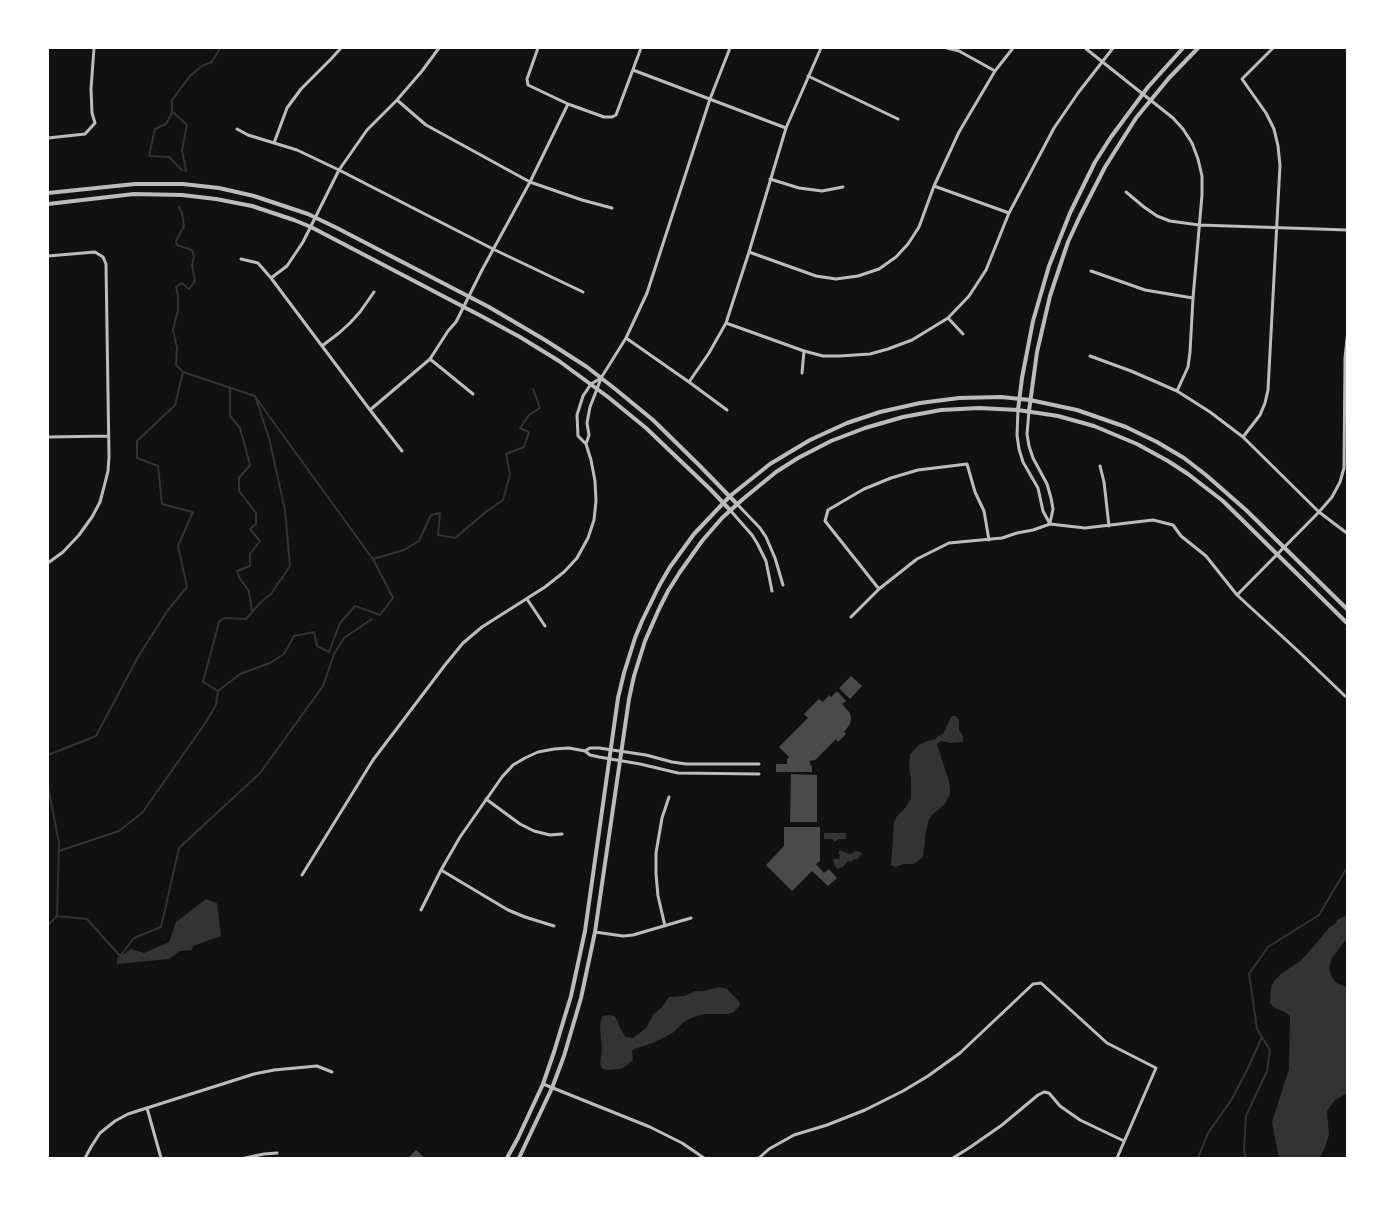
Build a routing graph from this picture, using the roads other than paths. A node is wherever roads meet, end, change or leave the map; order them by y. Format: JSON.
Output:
{"nodes":[{"id":1,"x":94,"y":48,"type":"edge"},
{"id":2,"x":341,"y":48,"type":"edge"},
{"id":3,"x":439,"y":48,"type":"edge"},
{"id":4,"x":538,"y":48,"type":"edge"},
{"id":5,"x":641,"y":48,"type":"edge"},
{"id":6,"x":730,"y":48,"type":"edge"},
{"id":7,"x":820,"y":48,"type":"edge"},
{"id":8,"x":947,"y":48,"type":"edge"},
{"id":9,"x":1013,"y":48,"type":"edge"},
{"id":10,"x":1084,"y":48,"type":"edge"},
{"id":11,"x":1113,"y":48,"type":"edge"},
{"id":12,"x":1183,"y":48,"type":"edge"},
{"id":13,"x":1198,"y":48,"type":"edge"},
{"id":14,"x":1273,"y":48,"type":"edge"},
{"id":15,"x":1102,"y":61,"type":"junction"},
{"id":16,"x":632,"y":70,"type":"junction"},
{"id":17,"x":996,"y":72,"type":"junction"},
{"id":18,"x":808,"y":76,"type":"junction"},
{"id":19,"x":1145,"y":95,"type":"junction"},
{"id":20,"x":710,"y":99,"type":"junction"},
{"id":21,"x":396,"y":100,"type":"junction"},
{"id":22,"x":1152,"y":100,"type":"junction"},
{"id":23,"x":568,"y":104,"type":"junction"},
{"id":24,"x":898,"y":119,"type":"dead end"},
{"id":25,"x":786,"y":128,"type":"junction"},
{"id":26,"x":237,"y":129,"type":"dead end"},
{"id":27,"x":48,"y":138,"type":"edge"},
{"id":28,"x":274,"y":143,"type":"junction"},
{"id":29,"x":339,"y":170,"type":"junction"},
{"id":30,"x":770,"y":179,"type":"junction"},
{"id":31,"x":530,"y":182,"type":"junction"},
{"id":32,"x":934,"y":186,"type":"junction"},
{"id":33,"x":843,"y":187,"type":"dead end"},
{"id":34,"x":1126,"y":192,"type":"dead end"},
{"id":35,"x":48,"y":193,"type":"edge"},
{"id":36,"x":48,"y":204,"type":"edge"},
{"id":37,"x":612,"y":208,"type":"dead end"},
{"id":38,"x":1009,"y":213,"type":"junction"},
{"id":39,"x":316,"y":218,"type":"junction"},
{"id":40,"x":1199,"y":225,"type":"junction"},
{"id":41,"x":311,"y":227,"type":"junction"},
{"id":42,"x":1277,"y":228,"type":"junction"},
{"id":43,"x":1348,"y":230,"type":"edge"},
{"id":44,"x":493,"y":249,"type":"junction"},
{"id":45,"x":749,"y":252,"type":"junction"},
{"id":46,"x":48,"y":256,"type":"edge"},
{"id":47,"x":241,"y":258,"type":"dead end"},
{"id":48,"x":1091,"y":271,"type":"dead end"},
{"id":49,"x":271,"y":278,"type":"junction"},
{"id":50,"x":374,"y":292,"type":"dead end"},
{"id":51,"x":583,"y":292,"type":"dead end"},
{"id":52,"x":469,"y":297,"type":"junction"},
{"id":53,"x":1193,"y":298,"type":"junction"},
{"id":54,"x":464,"y":307,"type":"junction"},
{"id":55,"x":948,"y":318,"type":"junction"},
{"id":56,"x":726,"y":323,"type":"junction"},
{"id":57,"x":1348,"y":330,"type":"edge"},
{"id":58,"x":963,"y":334,"type":"dead end"},
{"id":59,"x":626,"y":338,"type":"junction"},
{"id":60,"x":322,"y":346,"type":"junction"},
{"id":61,"x":804,"y":352,"type":"junction"},
{"id":62,"x":1090,"y":356,"type":"dead end"},
{"id":63,"x":430,"y":359,"type":"junction"},
{"id":64,"x":802,"y":373,"type":"dead end"},
{"id":65,"x":601,"y":378,"type":"junction"},
{"id":66,"x":689,"y":382,"type":"junction"},
{"id":67,"x":591,"y":384,"type":"junction"},
{"id":68,"x":597,"y":389,"type":"junction"},
{"id":69,"x":1177,"y":392,"type":"junction"},
{"id":70,"x":473,"y":394,"type":"dead end"},
{"id":71,"x":1020,"y":399,"type":"junction"},
{"id":72,"x":1030,"y":400,"type":"junction"},
{"id":73,"x":370,"y":410,"type":"junction"},
{"id":74,"x":727,"y":410,"type":"dead end"},
{"id":75,"x":1018,"y":410,"type":"junction"},
{"id":76,"x":1029,"y":411,"type":"junction"},
{"id":77,"x":108,"y":436,"type":"junction"},
{"id":78,"x":48,"y":437,"type":"edge"},
{"id":79,"x":1243,"y":438,"type":"junction"},
{"id":80,"x":586,"y":444,"type":"junction"},
{"id":81,"x":402,"y":452,"type":"dead end"},
{"id":82,"x":1100,"y":466,"type":"dead end"},
{"id":83,"x":730,"y":496,"type":"junction"},
{"id":84,"x":723,"y":503,"type":"junction"},
{"id":85,"x":737,"y":504,"type":"junction"},
{"id":86,"x":730,"y":510,"type":"junction"},
{"id":87,"x":1319,"y":512,"type":"junction"},
{"id":88,"x":1050,"y":524,"type":"junction"},
{"id":89,"x":1109,"y":526,"type":"junction"},
{"id":90,"x":1348,"y":534,"type":"edge"},
{"id":91,"x":990,"y":540,"type":"junction"},
{"id":92,"x":1282,"y":549,"type":"junction"},
{"id":93,"x":1276,"y":554,"type":"junction"},
{"id":94,"x":48,"y":563,"type":"edge"},
{"id":95,"x":783,"y":585,"type":"dead end"},
{"id":96,"x":879,"y":589,"type":"junction"},
{"id":97,"x":772,"y":591,"type":"dead end"},
{"id":98,"x":1237,"y":595,"type":"junction"},
{"id":99,"x":527,"y":599,"type":"junction"},
{"id":100,"x":1348,"y":610,"type":"edge"},
{"id":101,"x":851,"y":617,"type":"dead end"},
{"id":102,"x":1348,"y":624,"type":"edge"},
{"id":103,"x":545,"y":626,"type":"dead end"},
{"id":104,"x":1345,"y":696,"type":"dead end"},
{"id":105,"x":610,"y":749,"type":"junction"},
{"id":106,"x":585,"y":751,"type":"junction"},
{"id":107,"x":621,"y":751,"type":"junction"},
{"id":108,"x":609,"y":759,"type":"junction"},
{"id":109,"x":619,"y":761,"type":"junction"},
{"id":110,"x":758,"y":764,"type":"dead end"},
{"id":111,"x":758,"y":774,"type":"dead end"},
{"id":112,"x":669,"y":797,"type":"dead end"},
{"id":113,"x":486,"y":800,"type":"junction"},
{"id":114,"x":562,"y":834,"type":"dead end"},
{"id":115,"x":441,"y":870,"type":"junction"},
{"id":116,"x":302,"y":875,"type":"dead end"},
{"id":117,"x":422,"y":910,"type":"dead end"},
{"id":118,"x":691,"y":918,"type":"dead end"},
{"id":119,"x":554,"y":926,"type":"dead end"},
{"id":120,"x":665,"y":926,"type":"junction"},
{"id":121,"x":595,"y":932,"type":"junction"},
{"id":122,"x":332,"y":1072,"type":"dead end"},
{"id":123,"x":543,"y":1084,"type":"junction"},
{"id":124,"x":552,"y":1088,"type":"junction"},
{"id":125,"x":147,"y":1108,"type":"junction"},
{"id":126,"x":1124,"y":1141,"type":"junction"},
{"id":127,"x":277,"y":1153,"type":"dead end"},
{"id":128,"x":698,"y":1157,"type":"edge"},
{"id":129,"x":85,"y":1158,"type":"edge"},
{"id":130,"x":161,"y":1158,"type":"edge"},
{"id":131,"x":245,"y":1158,"type":"edge"},
{"id":132,"x":507,"y":1158,"type":"edge"},
{"id":133,"x":519,"y":1158,"type":"edge"},
{"id":134,"x":704,"y":1158,"type":"edge"},
{"id":135,"x":759,"y":1158,"type":"edge"},
{"id":136,"x":953,"y":1158,"type":"edge"},
{"id":137,"x":1117,"y":1158,"type":"edge"}],
"edges":[{"from":1,"to":27,"type":"street"},
{"from":2,"to":28,"type":"street"},
{"from":3,"to":21,"type":"street"},
{"from":4,"to":23,"type":"street"},
{"from":5,"to":16,"type":"street"},
{"from":6,"to":20,"type":"street"},
{"from":7,"to":18,"type":"street"},
{"from":8,"to":17,"type":"street"},
{"from":9,"to":17,"type":"street"},
{"from":10,"to":15,"type":"street"},
{"from":11,"to":15,"type":"street"},
{"from":12,"to":19,"type":"street"},
{"from":13,"to":22,"type":"street"},
{"from":14,"to":42,"type":"street"},
{"from":15,"to":19,"type":"street"},
{"from":15,"to":38,"type":"street"},
{"from":16,"to":20,"type":"street"},
{"from":16,"to":23,"type":"street"},
{"from":17,"to":32,"type":"street"},
{"from":18,"to":24,"type":"street"},
{"from":18,"to":25,"type":"street"},
{"from":19,"to":22,"type":"street"},
{"from":19,"to":71,"type":"street"},
{"from":20,"to":25,"type":"street"},
{"from":20,"to":59,"type":"street"},
{"from":21,"to":29,"type":"street"},
{"from":21,"to":31,"type":"street"},
{"from":22,"to":40,"type":"street"},
{"from":22,"to":72,"type":"street"},
{"from":23,"to":31,"type":"street"},
{"from":25,"to":30,"type":"street"},
{"from":26,"to":28,"type":"street"},
{"from":28,"to":29,"type":"street"},
{"from":29,"to":39,"type":"street"},
{"from":29,"to":44,"type":"street"},
{"from":30,"to":33,"type":"street"},
{"from":30,"to":45,"type":"street"},
{"from":31,"to":37,"type":"street"},
{"from":31,"to":44,"type":"street"},
{"from":32,"to":38,"type":"street"},
{"from":32,"to":45,"type":"street"},
{"from":34,"to":40,"type":"street"},
{"from":35,"to":39,"type":"street"},
{"from":36,"to":41,"type":"street"},
{"from":38,"to":55,"type":"street"},
{"from":39,"to":41,"type":"street"},
{"from":39,"to":52,"type":"street"},
{"from":40,"to":42,"type":"street"},
{"from":40,"to":53,"type":"street"},
{"from":41,"to":49,"type":"street"},
{"from":41,"to":54,"type":"street"},
{"from":42,"to":43,"type":"street"},
{"from":42,"to":79,"type":"street"},
{"from":44,"to":51,"type":"street"},
{"from":44,"to":52,"type":"street"},
{"from":45,"to":56,"type":"street"},
{"from":46,"to":77,"type":"street"},
{"from":47,"to":49,"type":"street"},
{"from":48,"to":53,"type":"street"},
{"from":49,"to":60,"type":"street"},
{"from":50,"to":60,"type":"street"},
{"from":52,"to":54,"type":"street"},
{"from":52,"to":65,"type":"street"},
{"from":53,"to":69,"type":"street"},
{"from":54,"to":63,"type":"street"},
{"from":54,"to":67,"type":"street"},
{"from":55,"to":58,"type":"street"},
{"from":55,"to":61,"type":"street"},
{"from":56,"to":61,"type":"street"},
{"from":56,"to":66,"type":"street"},
{"from":57,"to":87,"type":"street"},
{"from":59,"to":65,"type":"street"},
{"from":59,"to":66,"type":"street"},
{"from":60,"to":73,"type":"street"},
{"from":61,"to":64,"type":"street"},
{"from":62,"to":69,"type":"street"},
{"from":63,"to":70,"type":"street"},
{"from":63,"to":73,"type":"street"},
{"from":65,"to":67,"type":"street"},
{"from":65,"to":68,"type":"street"},
{"from":65,"to":83,"type":"street"},
{"from":66,"to":74,"type":"street"},
{"from":67,"to":68,"type":"street"},
{"from":67,"to":80,"type":"street"},
{"from":68,"to":80,"type":"street"},
{"from":68,"to":84,"type":"street"},
{"from":69,"to":79,"type":"street"},
{"from":71,"to":72,"type":"street"},
{"from":71,"to":75,"type":"street"},
{"from":71,"to":83,"type":"street"},
{"from":72,"to":76,"type":"street"},
{"from":72,"to":92,"type":"street"},
{"from":73,"to":81,"type":"street"},
{"from":75,"to":76,"type":"street"},
{"from":75,"to":85,"type":"street"},
{"from":75,"to":88,"type":"street"},
{"from":76,"to":88,"type":"street"},
{"from":76,"to":93,"type":"street"},
{"from":77,"to":78,"type":"street"},
{"from":77,"to":94,"type":"street"},
{"from":79,"to":87,"type":"street"},
{"from":80,"to":99,"type":"street"},
{"from":82,"to":89,"type":"street"},
{"from":83,"to":84,"type":"street"},
{"from":83,"to":85,"type":"street"},
{"from":84,"to":86,"type":"street"},
{"from":84,"to":105,"type":"street"},
{"from":85,"to":86,"type":"street"},
{"from":85,"to":95,"type":"street"},
{"from":86,"to":97,"type":"street"},
{"from":86,"to":107,"type":"street"},
{"from":87,"to":90,"type":"street"},
{"from":87,"to":92,"type":"street"},
{"from":88,"to":89,"type":"street"},
{"from":88,"to":91,"type":"street"},
{"from":89,"to":98,"type":"street"},
{"from":91,"to":96,"type":"street"},
{"from":91,"to":96,"type":"street"},
{"from":92,"to":93,"type":"street"},
{"from":92,"to":100,"type":"street"},
{"from":93,"to":98,"type":"street"},
{"from":93,"to":102,"type":"street"},
{"from":96,"to":101,"type":"street"},
{"from":98,"to":104,"type":"street"},
{"from":99,"to":103,"type":"street"},
{"from":99,"to":116,"type":"street"},
{"from":105,"to":106,"type":"street"},
{"from":105,"to":107,"type":"street"},
{"from":105,"to":108,"type":"street"},
{"from":106,"to":108,"type":"street"},
{"from":106,"to":113,"type":"street"},
{"from":107,"to":109,"type":"street"},
{"from":107,"to":110,"type":"street"},
{"from":108,"to":109,"type":"street"},
{"from":108,"to":123,"type":"street"},
{"from":109,"to":111,"type":"street"},
{"from":109,"to":121,"type":"street"},
{"from":112,"to":120,"type":"street"},
{"from":113,"to":114,"type":"street"},
{"from":113,"to":115,"type":"street"},
{"from":115,"to":117,"type":"street"},
{"from":115,"to":119,"type":"street"},
{"from":118,"to":120,"type":"street"},
{"from":120,"to":121,"type":"street"},
{"from":121,"to":124,"type":"street"},
{"from":122,"to":125,"type":"street"},
{"from":123,"to":124,"type":"street"},
{"from":123,"to":132,"type":"street"},
{"from":124,"to":128,"type":"street"},
{"from":124,"to":133,"type":"street"},
{"from":125,"to":129,"type":"street"},
{"from":125,"to":130,"type":"street"},
{"from":126,"to":135,"type":"street"},
{"from":126,"to":136,"type":"street"},
{"from":126,"to":137,"type":"street"},
{"from":127,"to":131,"type":"street"},
{"from":128,"to":134,"type":"street"}]}
